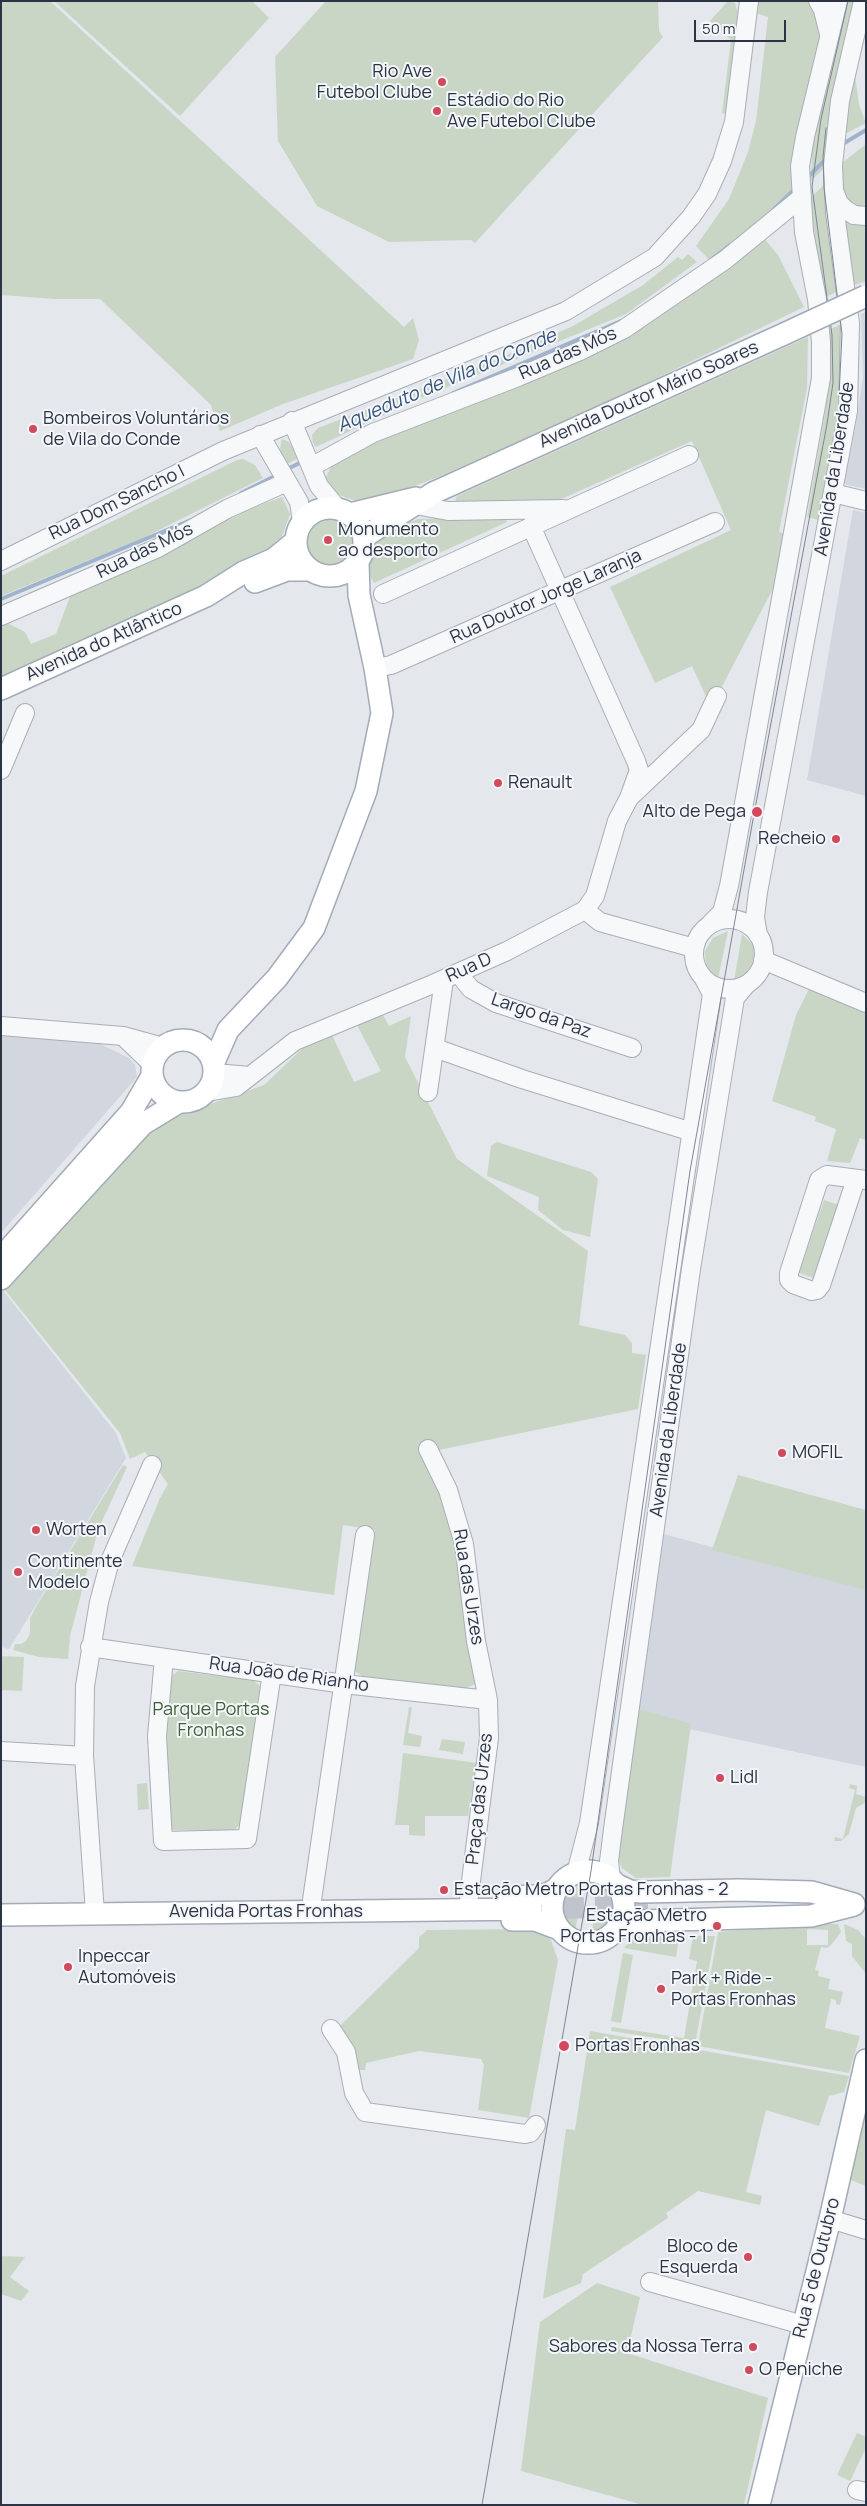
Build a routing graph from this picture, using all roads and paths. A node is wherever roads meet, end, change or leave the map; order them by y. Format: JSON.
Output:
{"nodes":[{"id":1,"x":749,"y":1,"type":"edge"},
{"id":2,"x":818,"y":1,"type":"edge"},
{"id":3,"x":838,"y":1,"type":"edge"},
{"id":4,"x":863,"y":1,"type":"edge"},
{"id":5,"x":830,"y":37,"type":"junction"},
{"id":6,"x":834,"y":188,"type":"junction"},
{"id":7,"x":801,"y":198,"type":"junction"},
{"id":8,"x":866,"y":216,"type":"edge"},
{"id":9,"x":866,"y":296,"type":"edge"},
{"id":10,"x":292,"y":421,"type":"junction"},
{"id":11,"x":260,"y":435,"type":"junction"},
{"id":12,"x":690,"y":455,"type":"dead end"},
{"id":13,"x":311,"y":467,"type":"junction"},
{"id":14,"x":287,"y":482,"type":"junction"},
{"id":15,"x":433,"y":493,"type":"junction"},
{"id":16,"x":833,"y":493,"type":"junction"},
{"id":17,"x":866,"y":501,"type":"edge"},
{"id":18,"x":415,"y":505,"type":"junction"},
{"id":19,"x":570,"y":510,"type":"junction"},
{"id":20,"x":344,"y":511,"type":"junction"},
{"id":21,"x":715,"y":522,"type":"dead end"},
{"id":22,"x":532,"y":526,"type":"junction"},
{"id":23,"x":299,"y":531,"type":"junction"},
{"id":24,"x":364,"y":537,"type":"junction"},
{"id":25,"x":1,"y":561,"type":"edge"},
{"id":26,"x":358,"y":562,"type":"junction"},
{"id":27,"x":310,"y":570,"type":"junction"},
{"id":28,"x":336,"y":576,"type":"junction"},
{"id":29,"x":560,"y":591,"type":"junction"},
{"id":30,"x":383,"y":594,"type":"dead end"},
{"id":31,"x":359,"y":595,"type":"junction"},
{"id":32,"x":206,"y":596,"type":"junction"},
{"id":33,"x":1,"y":616,"type":"edge"},
{"id":34,"x":375,"y":668,"type":"junction"},
{"id":35,"x":1,"y":689,"type":"edge"},
{"id":36,"x":717,"y":696,"type":"dead end"},
{"id":37,"x":25,"y":713,"type":"dead end"},
{"id":38,"x":1,"y":770,"type":"edge"},
{"id":39,"x":629,"y":798,"type":"junction"},
{"id":40,"x":585,"y":910,"type":"junction"},
{"id":41,"x":712,"y":923,"type":"junction"},
{"id":42,"x":758,"y":935,"type":"junction"},
{"id":43,"x":694,"y":948,"type":"junction"},
{"id":44,"x":763,"y":960,"type":"junction"},
{"id":45,"x":451,"y":976,"type":"junction"},
{"id":46,"x":704,"y":979,"type":"junction"},
{"id":47,"x":746,"y":985,"type":"junction"},
{"id":48,"x":866,"y":1003,"type":"edge"},
{"id":49,"x":1,"y":1026,"type":"edge"},
{"id":50,"x":228,"y":1030,"type":"junction"},
{"id":51,"x":192,"y":1041,"type":"junction"},
{"id":52,"x":435,"y":1048,"type":"junction"},
{"id":53,"x":632,"y":1048,"type":"dead end"},
{"id":54,"x":156,"y":1062,"type":"junction"},
{"id":55,"x":212,"y":1076,"type":"junction"},
{"id":56,"x":428,"y":1092,"type":"dead end"},
{"id":57,"x":179,"y":1102,"type":"junction"},
{"id":58,"x":692,"y":1132,"type":"junction"},
{"id":59,"x":861,"y":1180,"type":"edge"},
{"id":60,"x":1,"y":1258,"type":"edge"},
{"id":61,"x":1,"y":1279,"type":"edge"},
{"id":62,"x":428,"y":1449,"type":"dead end"},
{"id":63,"x":152,"y":1465,"type":"dead end"},
{"id":64,"x":365,"y":1535,"type":"dead end"},
{"id":65,"x":90,"y":1647,"type":"junction"},
{"id":66,"x":164,"y":1658,"type":"junction"},
{"id":67,"x":272,"y":1673,"type":"junction"},
{"id":68,"x":344,"y":1684,"type":"junction"},
{"id":69,"x":488,"y":1700,"type":"junction"},
{"id":70,"x":1,"y":1751,"type":"edge"},
{"id":71,"x":84,"y":1756,"type":"junction"},
{"id":72,"x":576,"y":1874,"type":"junction"},
{"id":73,"x":614,"y":1882,"type":"junction"},
{"id":74,"x":558,"y":1888,"type":"junction"},
{"id":75,"x":469,"y":1897,"type":"junction"},
{"id":76,"x":312,"y":1900,"type":"junction"},
{"id":77,"x":860,"y":1904,"type":"edge"},
{"id":78,"x":648,"y":1906,"type":"tunnel mouth"},
{"id":79,"x":531,"y":1909,"type":"tunnel mouth"},
{"id":80,"x":95,"y":1913,"type":"junction"},
{"id":81,"x":207,"y":1913,"type":"junction"},
{"id":82,"x":1,"y":1915,"type":"edge"},
{"id":83,"x":559,"y":1929,"type":"junction"},
{"id":84,"x":617,"y":1929,"type":"junction"},
{"id":85,"x":330,"y":2030,"type":"dead end"},
{"id":86,"x":866,"y":2060,"type":"edge"},
{"id":87,"x":536,"y":2124,"type":"dead end"},
{"id":88,"x":830,"y":2219,"type":"junction"},
{"id":89,"x":866,"y":2230,"type":"edge"},
{"id":90,"x":650,"y":2282,"type":"dead end"},
{"id":91,"x":803,"y":2325,"type":"junction"},
{"id":92,"x":759,"y":2505,"type":"edge"}],
"edges":[{"from":1,"to":10,"type":"street","name":"Rua Dom Sancho I"},
{"from":2,"to":5,"type":"street"},
{"from":3,"to":5,"type":"street","name":"Avenida da Liberdade"},
{"from":4,"to":6,"type":"street","name":"Avenida da Liberdade"},
{"from":5,"to":7,"type":"street","name":"Avenida da Liberdade"},
{"from":6,"to":8,"type":"street"},
{"from":6,"to":16,"type":"street","name":"Avenida da Liberdade"},
{"from":7,"to":13,"type":"street","name":"Rua das Mós"},
{"from":7,"to":41,"type":"street","name":"Avenida da Liberdade"},
{"from":9,"to":15,"type":"main road","name":"Avenida Doutor Mário Soares","bridge":true},
{"from":10,"to":11,"type":"street","name":"Rua Dom Sancho I"},
{"from":10,"to":13,"type":"street"},
{"from":11,"to":14,"type":"street"},
{"from":11,"to":25,"type":"street","name":"Rua Dom Sancho I"},
{"from":12,"to":19,"type":"street"},
{"from":13,"to":20,"type":"street"},
{"from":14,"to":23,"type":"street"},
{"from":14,"to":33,"type":"street","name":"Rua das Mós"},
{"from":15,"to":18,"type":"main road","name":"Avenida Doutor Mário Soares"},
{"from":15,"to":20,"type":"main road","name":"Avenida Doutor Mário Soares"},
{"from":16,"to":17,"type":"street"},
{"from":16,"to":42,"type":"street","name":"Avenida da Liberdade"},
{"from":18,"to":19,"type":"street"},
{"from":18,"to":24,"type":"main road","name":"Avenida Doutor Mário Soares"},
{"from":19,"to":22,"type":"street"},
{"from":20,"to":23,"type":"main road"},
{"from":20,"to":24,"type":"main road"},
{"from":21,"to":29,"type":"street","name":"Rua Doutor Jorge Laranja"},
{"from":22,"to":29,"type":"street"},
{"from":22,"to":30,"type":"street"},
{"from":23,"to":27,"type":"main road"},
{"from":23,"to":32,"type":"main road","name":"Avenida do Atlântico"},
{"from":24,"to":26,"type":"main road"},
{"from":26,"to":28,"type":"main road"},
{"from":26,"to":31,"type":"main road"},
{"from":27,"to":28,"type":"main road"},
{"from":27,"to":32,"type":"main road","name":"Avenida do Atlântico"},
{"from":28,"to":31,"type":"main road"},
{"from":29,"to":34,"type":"street","name":"Rua Doutor Jorge Laranja"},
{"from":29,"to":39,"type":"street"},
{"from":31,"to":34,"type":"main road"},
{"from":32,"to":35,"type":"main road","name":"Avenida do Atlântico"},
{"from":34,"to":50,"type":"main road"},
{"from":36,"to":39,"type":"street"},
{"from":37,"to":38,"type":"street"},
{"from":39,"to":40,"type":"street"},
{"from":40,"to":43,"type":"street"},
{"from":40,"to":45,"type":"street","name":"Rua D"},
{"from":41,"to":42,"type":"street"},
{"from":41,"to":43,"type":"street"},
{"from":42,"to":44,"type":"street"},
{"from":43,"to":46,"type":"street"},
{"from":44,"to":47,"type":"street"},
{"from":44,"to":48,"type":"street"},
{"from":45,"to":52,"type":"street"},
{"from":45,"to":53,"type":"street","name":"Largo da Paz"},
{"from":45,"to":55,"type":"street","name":"Rua D"},
{"from":46,"to":47,"type":"street"},
{"from":46,"to":58,"type":"street","name":"Avenida da Liberdade"},
{"from":47,"to":73,"type":"street","name":"Avenida da Liberdade"},
{"from":49,"to":54,"type":"street"},
{"from":50,"to":51,"type":"main road"},
{"from":50,"to":55,"type":"main road"},
{"from":51,"to":54,"type":"main road"},
{"from":51,"to":55,"type":"main road"},
{"from":52,"to":56,"type":"street"},
{"from":52,"to":58,"type":"street"},
{"from":54,"to":57,"type":"main road"},
{"from":54,"to":60,"type":"main road"},
{"from":55,"to":57,"type":"main road"},
{"from":57,"to":61,"type":"main road"},
{"from":58,"to":72,"type":"street","name":"Avenida da Liberdade"},
{"from":59,"to":59,"type":"street"},
{"from":62,"to":69,"type":"street","name":"Rua das Urzes"},
{"from":63,"to":65,"type":"street"},
{"from":64,"to":68,"type":"street"},
{"from":65,"to":66,"type":"street","name":"Rua João de Rianho"},
{"from":65,"to":71,"type":"street"},
{"from":66,"to":67,"type":"street","name":"Rua João de Rianho"},
{"from":66,"to":67,"type":"street"},
{"from":67,"to":68,"type":"street","name":"Rua João de Rianho"},
{"from":68,"to":69,"type":"street","name":"Rua João de Rianho"},
{"from":68,"to":76,"type":"street"},
{"from":69,"to":75,"type":"street","name":"Praça das Urzes"},
{"from":70,"to":71,"type":"street"},
{"from":71,"to":80,"type":"street"},
{"from":72,"to":73,"type":"main road"},
{"from":72,"to":74,"type":"main road"},
{"from":73,"to":77,"type":"main road"},
{"from":73,"to":84,"type":"main road"},
{"from":74,"to":75,"type":"main road"},
{"from":74,"to":83,"type":"main road"},
{"from":75,"to":76,"type":"main road"},
{"from":76,"to":81,"type":"main road"},
{"from":77,"to":78,"type":"main road"},
{"from":77,"to":84,"type":"main road"},
{"from":79,"to":81,"type":"main road","name":"Avenida Portas Fronhas"},
{"from":80,"to":81,"type":"main road","name":"Avenida Portas Fronhas"},
{"from":80,"to":82,"type":"main road","name":"Avenida Portas Fronhas"},
{"from":81,"to":83,"type":"main road"},
{"from":83,"to":84,"type":"main road"},
{"from":85,"to":87,"type":"street"},
{"from":86,"to":88,"type":"main road","name":"Rua 5 de Outubro"},
{"from":88,"to":89,"type":"street"},
{"from":88,"to":91,"type":"main road","name":"Rua 5 de Outubro"},
{"from":90,"to":91,"type":"street"},
{"from":91,"to":92,"type":"main road","name":"Rua 5 de Outubro"}]}
